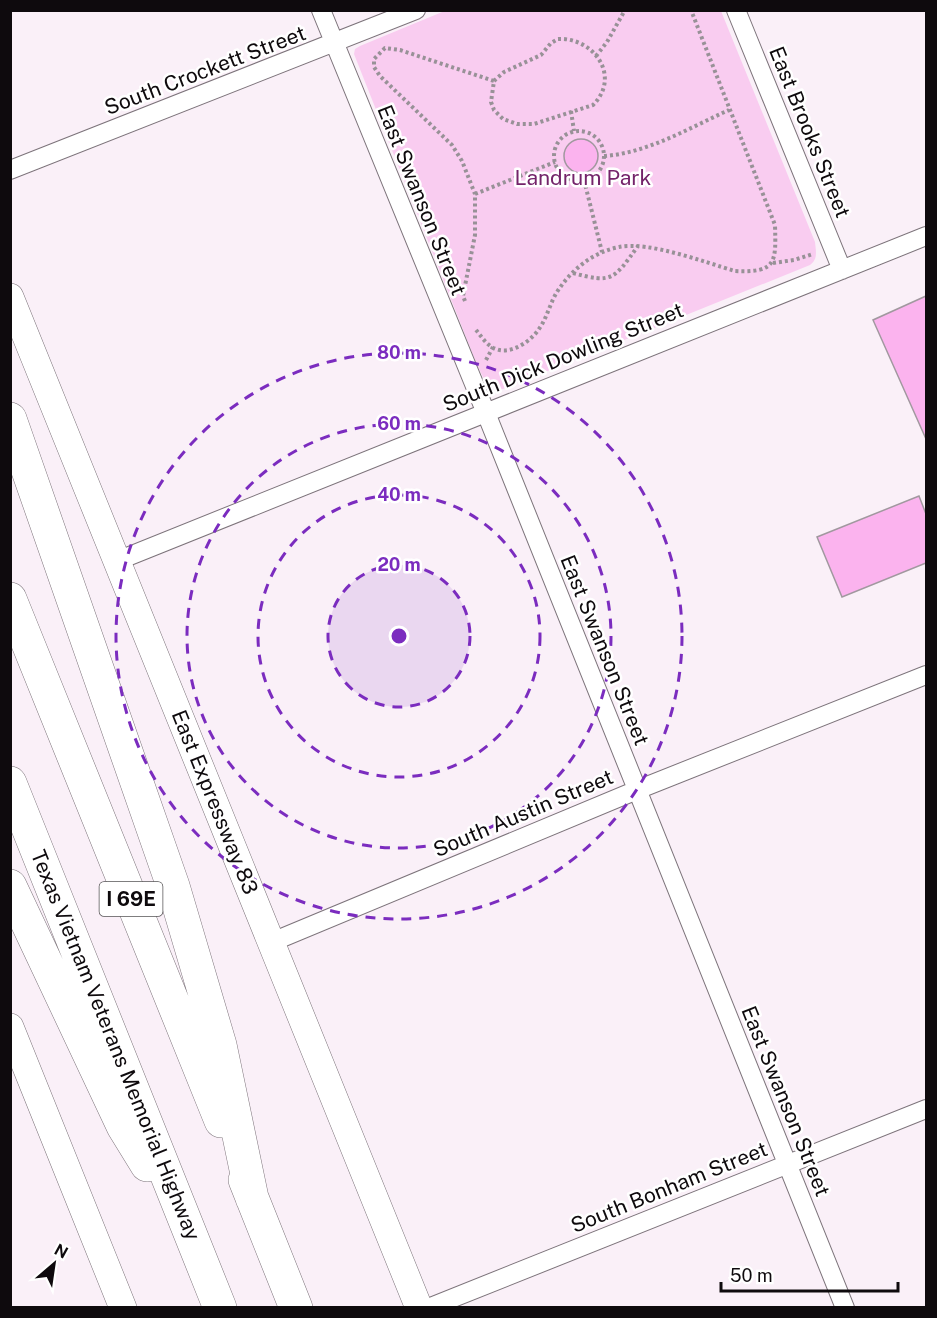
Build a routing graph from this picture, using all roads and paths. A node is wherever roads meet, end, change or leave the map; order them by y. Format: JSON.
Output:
{"nodes":[{"id":1,"x":321,"y":10,"type":"edge"},
{"id":2,"x":416,"y":10,"type":"edge"},
{"id":3,"x":625,"y":10,"type":"edge"},
{"id":4,"x":691,"y":10,"type":"edge"},
{"id":5,"x":736,"y":10,"type":"edge"},
{"id":6,"x":334,"y":44,"type":"junction"},
{"id":7,"x":596,"y":56,"type":"junction"},
{"id":8,"x":365,"y":57,"type":"dead end"},
{"id":9,"x":374,"y":58,"type":"junction"},
{"id":10,"x":494,"y":81,"type":"junction"},
{"id":11,"x":729,"y":110,"type":"junction"},
{"id":12,"x":571,"y":111,"type":"junction"},
{"id":13,"x":574,"y":132,"type":"junction"},
{"id":14,"x":604,"y":156,"type":"junction"},
{"id":15,"x":555,"y":162,"type":"junction"},
{"id":16,"x":10,"y":170,"type":"edge"},
{"id":17,"x":584,"y":180,"type":"junction"},
{"id":18,"x":475,"y":194,"type":"junction"},
{"id":19,"x":927,"y":236,"type":"edge"},
{"id":20,"x":639,"y":246,"type":"junction"},
{"id":21,"x":602,"y":252,"type":"junction"},
{"id":22,"x":813,"y":254,"type":"dead end"},
{"id":23,"x":772,"y":263,"type":"junction"},
{"id":24,"x":842,"y":270,"type":"junction"},
{"id":25,"x":573,"y":273,"type":"junction"},
{"id":26,"x":10,"y":297,"type":"edge"},
{"id":27,"x":467,"y":310,"type":"dead end"},
{"id":28,"x":474,"y":327,"type":"dead end"},
{"id":29,"x":486,"y":413,"type":"junction"},
{"id":30,"x":10,"y":419,"type":"edge"},
{"id":31,"x":117,"y":561,"type":"junction"},
{"id":32,"x":10,"y":599,"type":"edge"},
{"id":33,"x":927,"y":675,"type":"edge"},
{"id":34,"x":10,"y":783,"type":"edge"},
{"id":35,"x":637,"y":790,"type":"junction"},
{"id":36,"x":10,"y":886,"type":"edge"},
{"id":37,"x":272,"y":942,"type":"junction"},
{"id":38,"x":10,"y":1027,"type":"edge"},
{"id":39,"x":927,"y":1109,"type":"edge"},
{"id":40,"x":787,"y":1164,"type":"junction"},
{"id":41,"x":252,"y":1198,"type":"junction"},
{"id":42,"x":197,"y":1248,"type":"junction"},
{"id":43,"x":123,"y":1308,"type":"edge"},
{"id":44,"x":220,"y":1308,"type":"edge"},
{"id":45,"x":296,"y":1308,"type":"edge"},
{"id":46,"x":419,"y":1308,"type":"edge"},
{"id":47,"x":428,"y":1308,"type":"edge"},
{"id":48,"x":845,"y":1308,"type":"edge"}],
"edges":[{"from":1,"to":6,"type":"street","name":"East Swanson Street"},
{"from":2,"to":6,"type":"street","name":"South Crockett Street"},
{"from":3,"to":7,"type":"path"},
{"from":4,"to":11,"type":"path"},
{"from":5,"to":24,"type":"street","name":"East Brooks Street"},
{"from":6,"to":16,"type":"street","name":"South Crockett Street"},
{"from":6,"to":29,"type":"street","name":"East Swanson Street"},
{"from":7,"to":10,"type":"path"},
{"from":7,"to":12,"type":"path"},
{"from":8,"to":9,"type":"path"},
{"from":9,"to":10,"type":"path"},
{"from":9,"to":18,"type":"path"},
{"from":10,"to":12,"type":"path"},
{"from":11,"to":14,"type":"path"},
{"from":11,"to":23,"type":"path"},
{"from":12,"to":13,"type":"path"},
{"from":13,"to":14,"type":"path"},
{"from":13,"to":15,"type":"path"},
{"from":14,"to":17,"type":"path"},
{"from":15,"to":17,"type":"path"},
{"from":15,"to":18,"type":"path"},
{"from":17,"to":21,"type":"path"},
{"from":18,"to":27,"type":"path"},
{"from":19,"to":24,"type":"street","name":"South Dick Dowling Street"},
{"from":20,"to":21,"type":"path"},
{"from":20,"to":23,"type":"path"},
{"from":20,"to":25,"type":"path"},
{"from":21,"to":25,"type":"path"},
{"from":22,"to":23,"type":"path"},
{"from":24,"to":29,"type":"street","name":"South Dick Dowling Street"},
{"from":25,"to":28,"type":"path"},
{"from":26,"to":31,"type":"main road","name":"East Expressway 83"},
{"from":29,"to":31,"type":"street","name":"South Dick Dowling Street"},
{"from":29,"to":35,"type":"street","name":"East Swanson Street"},
{"from":30,"to":41,"type":"highway"},
{"from":31,"to":37,"type":"main road","name":"East Expressway 83"},
{"from":32,"to":41,"type":"highway","number":"I 69E"},
{"from":33,"to":35,"type":"street","name":"South Austin Street"},
{"from":34,"to":42,"type":"highway","name":"Texas Vietnam Veterans Memorial Highway"},
{"from":35,"to":37,"type":"street","name":"South Austin Street"},
{"from":35,"to":40,"type":"street","name":"East Swanson Street"},
{"from":36,"to":42,"type":"highway"},
{"from":37,"to":46,"type":"main road","name":"East Expressway 83"},
{"from":38,"to":43,"type":"main road"},
{"from":39,"to":40,"type":"street","name":"South Bonham Street"},
{"from":40,"to":47,"type":"street","name":"South Bonham Street"},
{"from":40,"to":48,"type":"street","name":"East Swanson Street"},
{"from":41,"to":45,"type":"highway","number":"I 69E"},
{"from":42,"to":44,"type":"highway","name":"Texas Vietnam Veterans Memorial Highway"}]}
